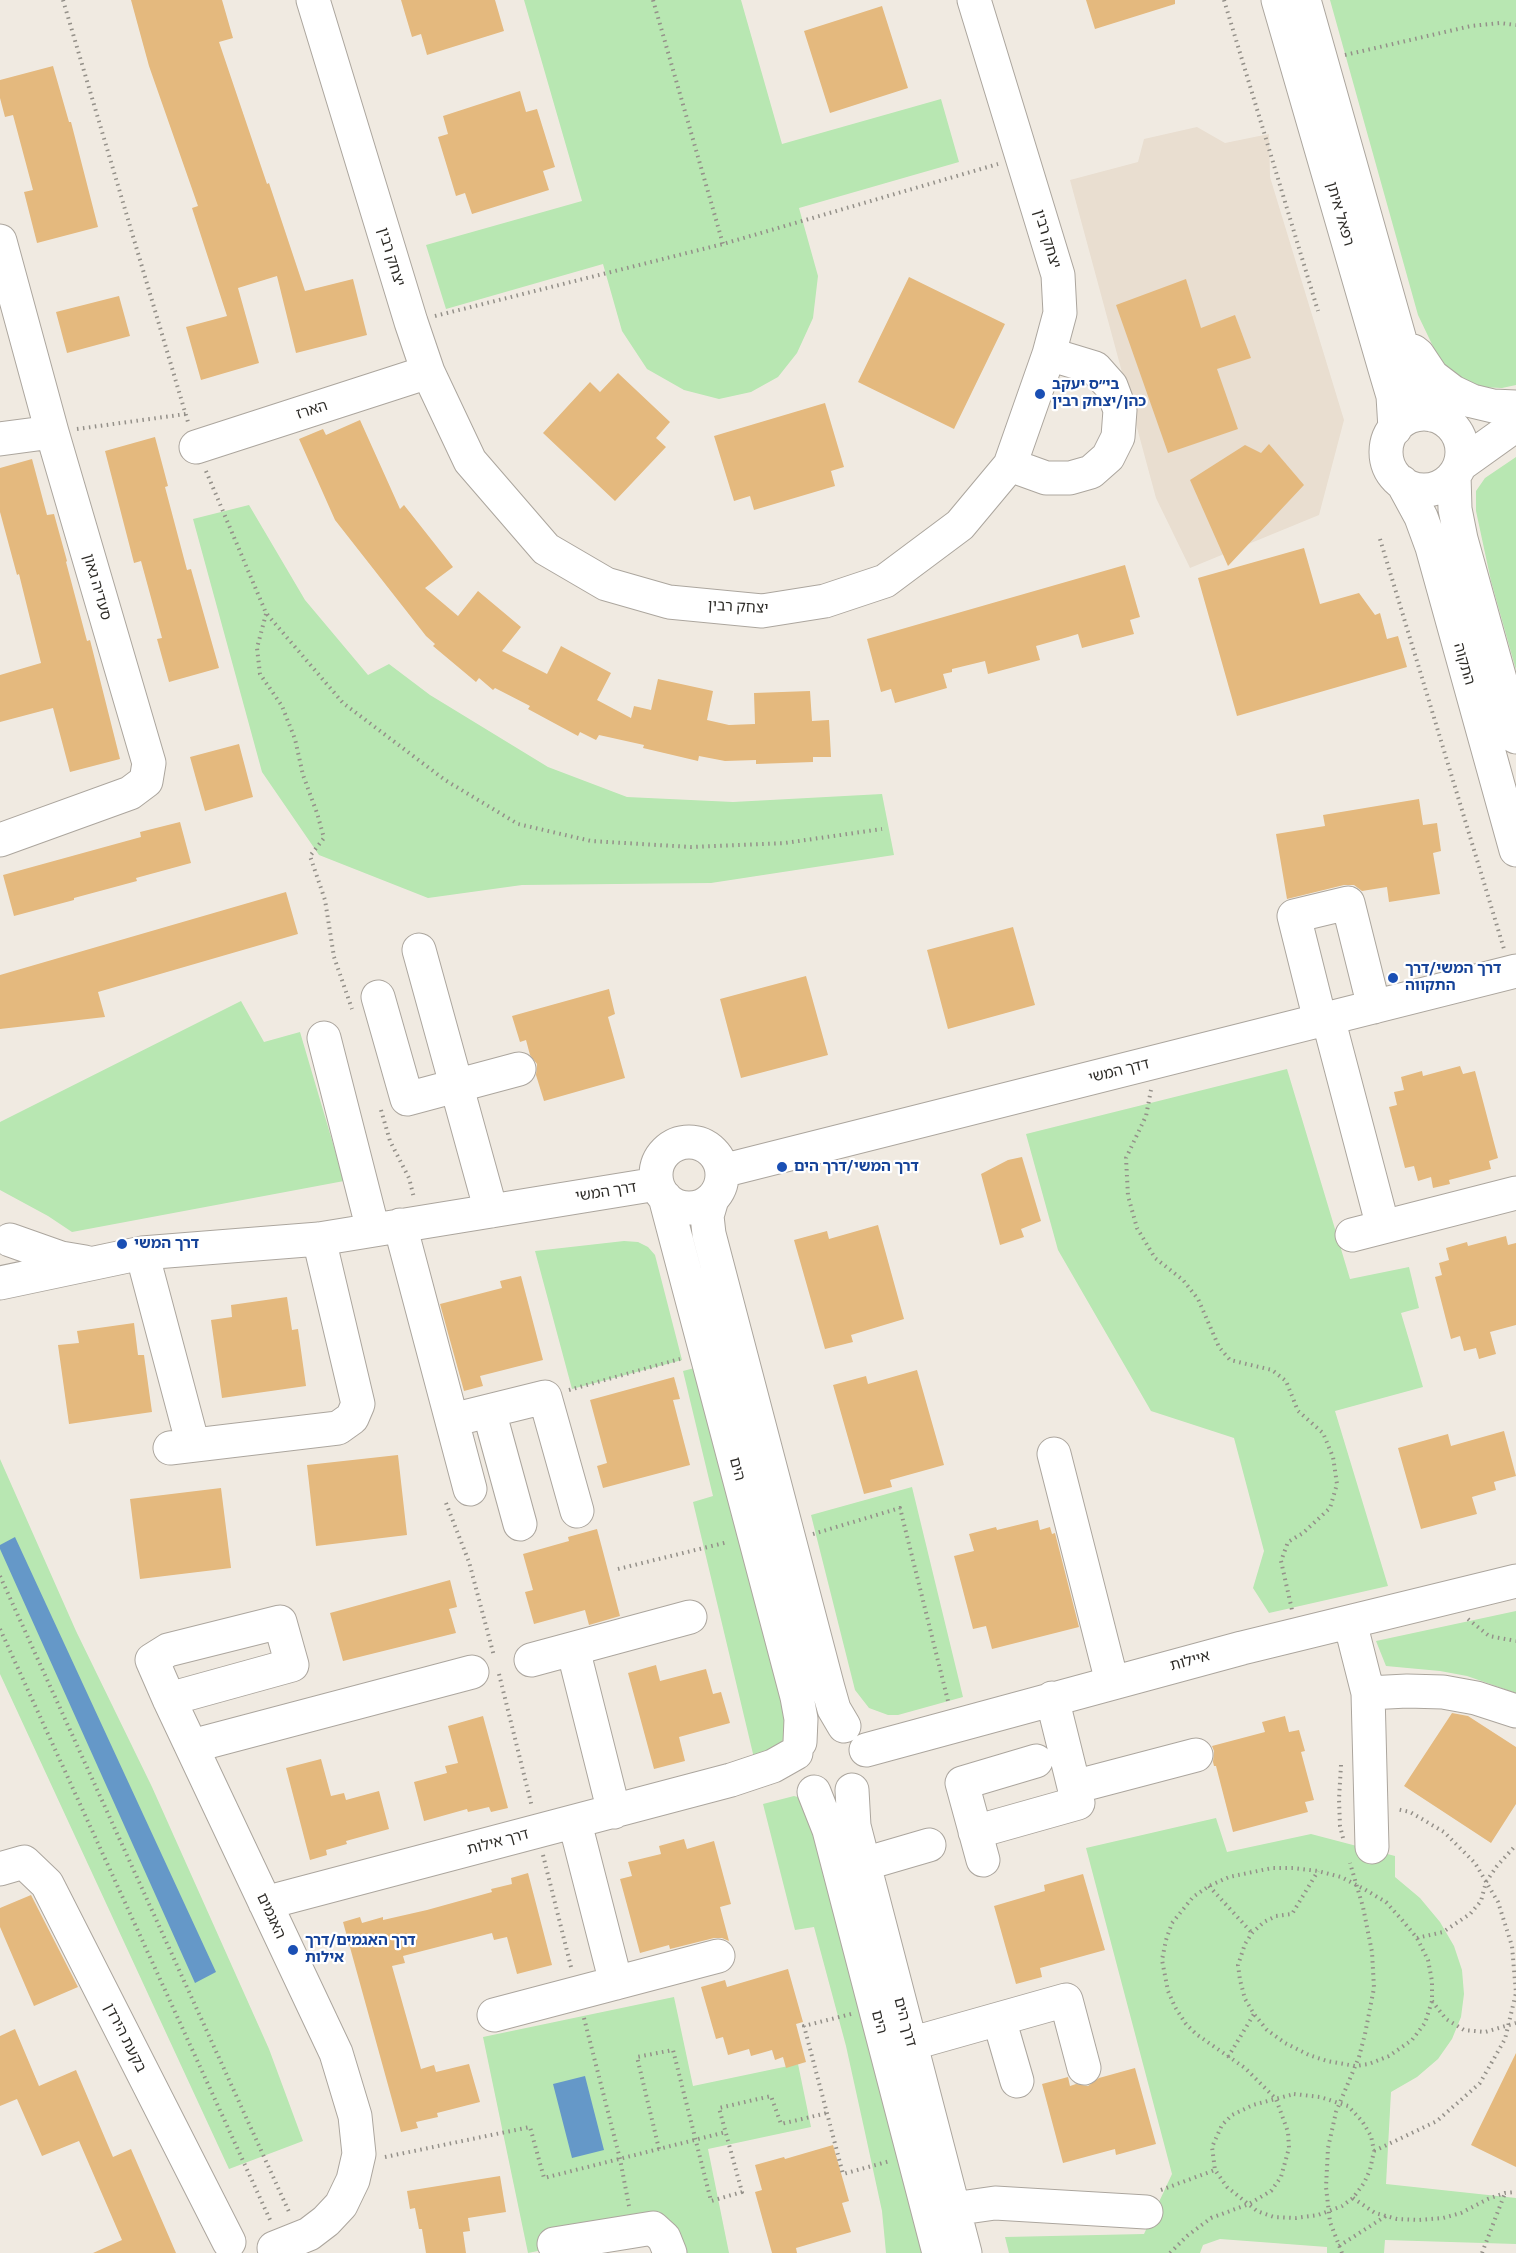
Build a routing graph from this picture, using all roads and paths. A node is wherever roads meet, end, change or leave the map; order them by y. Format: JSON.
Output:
{"nodes":[{"id":1,"x":63,"y":0,"type":"edge"},
{"id":2,"x":313,"y":0,"type":"edge"},
{"id":3,"x":653,"y":0,"type":"edge"},
{"id":4,"x":974,"y":0,"type":"edge"},
{"id":5,"x":1224,"y":0,"type":"edge"},
{"id":6,"x":1278,"y":0,"type":"edge"},
{"id":7,"x":1304,"y":0,"type":"edge"},
{"id":8,"x":1516,"y":25,"type":"edge"},
{"id":9,"x":1321,"y":61,"type":"junction"},
{"id":10,"x":1022,"y":158,"type":"junction"},
{"id":11,"x":0,"y":241,"type":"edge"},
{"id":12,"x":723,"y":244,"type":"junction"},
{"id":13,"x":1318,"y":311,"type":"dead end"},
{"id":14,"x":411,"y":322,"type":"junction"},
{"id":15,"x":1399,"y":341,"type":"junction"},
{"id":16,"x":1049,"y":354,"type":"junction"},
{"id":17,"x":428,"y":372,"type":"junction"},
{"id":18,"x":1516,"y":406,"type":"edge"},
{"id":19,"x":186,"y":414,"type":"junction"},
{"id":20,"x":1516,"y":416,"type":"edge"},
{"id":21,"x":1440,"y":419,"type":"junction"},
{"id":22,"x":1516,"y":425,"type":"edge"},
{"id":23,"x":1395,"y":429,"type":"junction"},
{"id":24,"x":52,"y":432,"type":"junction"},
{"id":25,"x":0,"y":439,"type":"edge"},
{"id":26,"x":196,"y":447,"type":"junction"},
{"id":27,"x":1010,"y":465,"type":"junction"},
{"id":28,"x":1457,"y":470,"type":"junction"},
{"id":29,"x":1401,"y":482,"type":"junction"},
{"id":30,"x":1380,"y":539,"type":"dead end"},
{"id":31,"x":266,"y":613,"type":"junction"},
{"id":32,"x":1516,"y":737,"type":"edge"},
{"id":33,"x":882,"y":828,"type":"dead end"},
{"id":34,"x":0,"y":840,"type":"edge"},
{"id":35,"x":1516,"y":850,"type":"edge"},
{"id":36,"x":419,"y":950,"type":"dead end"},
{"id":37,"x":1513,"y":971,"type":"edge"},
{"id":38,"x":1374,"y":1006,"type":"junction"},
{"id":39,"x":367,"y":1007,"type":"joint"},
{"id":40,"x":1324,"y":1019,"type":"junction"},
{"id":41,"x":324,"y":1038,"type":"dead end"},
{"id":42,"x":1150,"y":1063,"type":"junction"},
{"id":43,"x":519,"y":1069,"type":"dead end"},
{"id":44,"x":455,"y":1086,"type":"junction"},
{"id":45,"x":381,"y":1108,"type":"dead end"},
{"id":46,"x":717,"y":1185,"type":"junction"},
{"id":47,"x":661,"y":1191,"type":"junction"},
{"id":48,"x":1516,"y":1193,"type":"edge"},
{"id":49,"x":491,"y":1211,"type":"junction"},
{"id":50,"x":397,"y":1226,"type":"junction"},
{"id":51,"x":1383,"y":1227,"type":"junction"},
{"id":52,"x":5,"y":1235,"type":"edge"},
{"id":53,"x":1352,"y":1235,"type":"dead end"},
{"id":54,"x":319,"y":1239,"type":"junction"},
{"id":55,"x":142,"y":1253,"type":"junction"},
{"id":56,"x":93,"y":1263,"type":"junction"},
{"id":57,"x":0,"y":1282,"type":"edge"},
{"id":58,"x":707,"y":1354,"type":"junction"},
{"id":59,"x":545,"y":1396,"type":"junction"},
{"id":60,"x":489,"y":1411,"type":"junction"},
{"id":61,"x":452,"y":1420,"type":"junction"},
{"id":62,"x":1054,"y":1454,"type":"dead end"},
{"id":63,"x":457,"y":1493,"type":"joint"},
{"id":64,"x":577,"y":1511,"type":"dead end"},
{"id":65,"x":520,"y":1524,"type":"dead end"},
{"id":66,"x":755,"y":1536,"type":"junction"},
{"id":67,"x":789,"y":1541,"type":"junction"},
{"id":68,"x":618,"y":1569,"type":"dead end"},
{"id":69,"x":0,"y":1575,"type":"edge"},
{"id":70,"x":1516,"y":1581,"type":"edge"},
{"id":71,"x":1445,"y":1598,"type":"junction"},
{"id":72,"x":690,"y":1617,"type":"dead end"},
{"id":73,"x":1350,"y":1622,"type":"junction"},
{"id":74,"x":0,"y":1629,"type":"edge"},
{"id":75,"x":1298,"y":1634,"type":"junction"},
{"id":76,"x":1516,"y":1641,"type":"edge"},
{"id":77,"x":573,"y":1649,"type":"junction"},
{"id":78,"x":531,"y":1660,"type":"dead end"},
{"id":79,"x":472,"y":1672,"type":"dead end"},
{"id":80,"x":1112,"y":1682,"type":"junction"},
{"id":81,"x":1368,"y":1693,"type":"junction"},
{"id":82,"x":1052,"y":1698,"type":"junction"},
{"id":83,"x":170,"y":1699,"type":"junction"},
{"id":84,"x":1516,"y":1710,"type":"edge"},
{"id":85,"x":954,"y":1725,"type":"junction"},
{"id":86,"x":844,"y":1726,"type":"junction"},
{"id":87,"x":192,"y":1746,"type":"junction"},
{"id":88,"x":798,"y":1748,"type":"junction"},
{"id":89,"x":866,"y":1750,"type":"junction"},
{"id":90,"x":1196,"y":1755,"type":"dead end"},
{"id":91,"x":1342,"y":1759,"type":"dead end"},
{"id":92,"x":1036,"y":1761,"type":"dead end"},
{"id":93,"x":731,"y":1780,"type":"junction"},
{"id":94,"x":1074,"y":1787,"type":"junction"},
{"id":95,"x":812,"y":1790,"type":"junction"},
{"id":96,"x":852,"y":1790,"type":"junction"},
{"id":97,"x":1371,"y":1805,"type":"junction"},
{"id":98,"x":614,"y":1812,"type":"junction"},
{"id":99,"x":574,"y":1822,"type":"junction"},
{"id":100,"x":538,"y":1832,"type":"junction"},
{"id":101,"x":929,"y":1845,"type":"dead end"},
{"id":102,"x":1516,"y":1845,"type":"edge"},
{"id":103,"x":1355,"y":1850,"type":"junction"},
{"id":104,"x":864,"y":1864,"type":"junction"},
{"id":105,"x":0,"y":1869,"type":"edge"},
{"id":106,"x":1318,"y":1871,"type":"junction"},
{"id":107,"x":1486,"y":1882,"type":"junction"},
{"id":108,"x":1209,"y":1886,"type":"junction"},
{"id":109,"x":1356,"y":1886,"type":"junction"},
{"id":110,"x":265,"y":1903,"type":"junction"},
{"id":111,"x":1252,"y":1933,"type":"junction"},
{"id":112,"x":1417,"y":1938,"type":"junction"},
{"id":113,"x":718,"y":1956,"type":"dead end"},
{"id":114,"x":616,"y":1983,"type":"junction"},
{"id":115,"x":578,"y":1993,"type":"junction"},
{"id":116,"x":1432,"y":2001,"type":"junction"},
{"id":117,"x":876,"y":2008,"type":"junction"},
{"id":118,"x":1254,"y":2014,"type":"junction"},
{"id":119,"x":494,"y":2015,"type":"dead end"},
{"id":120,"x":999,"y":2019,"type":"junction"},
{"id":121,"x":1516,"y":2023,"type":"edge"},
{"id":122,"x":1508,"y":2026,"type":"junction"},
{"id":123,"x":910,"y":2044,"type":"junction"},
{"id":124,"x":1228,"y":2057,"type":"junction"},
{"id":125,"x":1355,"y":2066,"type":"junction"},
{"id":126,"x":1084,"y":2068,"type":"dead end"},
{"id":127,"x":1017,"y":2081,"type":"dead end"},
{"id":128,"x":1276,"y":2099,"type":"junction"},
{"id":129,"x":1339,"y":2103,"type":"junction"},
{"id":130,"x":827,"y":2113,"type":"junction"},
{"id":131,"x":726,"y":2132,"type":"junction"},
{"id":132,"x":696,"y":2139,"type":"junction"},
{"id":133,"x":659,"y":2149,"type":"junction"},
{"id":134,"x":1374,"y":2151,"type":"junction"},
{"id":135,"x":914,"y":2154,"type":"junction"},
{"id":136,"x":620,"y":2159,"type":"junction"},
{"id":137,"x":357,"y":2162,"type":"junction"},
{"id":138,"x":1215,"y":2170,"type":"junction"},
{"id":139,"x":1516,"y":2192,"type":"edge"},
{"id":140,"x":1505,"y":2193,"type":"junction"},
{"id":141,"x":1353,"y":2198,"type":"junction"},
{"id":142,"x":1249,"y":2204,"type":"junction"},
{"id":143,"x":953,"y":2209,"type":"junction"},
{"id":144,"x":1329,"y":2211,"type":"junction"},
{"id":145,"x":1146,"y":2212,"type":"joint"},
{"id":146,"x":1386,"y":2216,"type":"junction"},
{"id":147,"x":634,"y":2231,"type":"junction"},
{"id":148,"x":279,"y":2237,"type":"edge"},
{"id":149,"x":554,"y":2244,"type":"dead end"},
{"id":150,"x":1339,"y":2246,"type":"junction"},
{"id":151,"x":226,"y":2247,"type":"edge"},
{"id":152,"x":1172,"y":2252,"type":"edge"},
{"id":153,"x":670,"y":2253,"type":"edge"},
{"id":154,"x":939,"y":2253,"type":"edge"},
{"id":155,"x":964,"y":2253,"type":"edge"},
{"id":156,"x":1342,"y":2253,"type":"edge"},
{"id":157,"x":1482,"y":2253,"type":"edge"}],
"edges":[{"from":1,"to":19,"type":"path"},
{"from":2,"to":14,"type":"street","name":"יצחק רבין"},
{"from":3,"to":12,"type":"path"},
{"from":4,"to":10,"type":"street","name":"יצחק רבין"},
{"from":5,"to":13,"type":"path"},
{"from":6,"to":23,"type":"street","name":"רפאל איתן"},
{"from":7,"to":9,"type":"street","name":"רפאל איתן"},
{"from":8,"to":9,"type":"path"},
{"from":9,"to":15,"type":"street","name":"רפאל איתן"},
{"from":10,"to":12,"type":"path"},
{"from":10,"to":16,"type":"street","name":"יצחק רבין"},
{"from":11,"to":24,"type":"street","name":"סעדיה גאון"},
{"from":12,"to":14,"type":"path"},
{"from":14,"to":17,"type":"street","name":"יצחק רבין"},
{"from":15,"to":18,"type":"street"},
{"from":15,"to":21,"type":"street","name":"רפאל איתן"},
{"from":16,"to":27,"type":"street","name":"יצחק רבין"},
{"from":16,"to":27,"type":"street"},
{"from":17,"to":26,"type":"street","name":"הארז"},
{"from":17,"to":27,"type":"street","name":"יצחק רבין"},
{"from":19,"to":24,"type":"path"},
{"from":19,"to":26,"type":"path"},
{"from":20,"to":21,"type":"street"},
{"from":21,"to":23,"type":"street"},
{"from":21,"to":28,"type":"street"},
{"from":22,"to":28,"type":"street"},
{"from":23,"to":29,"type":"street"},
{"from":24,"to":25,"type":"street"},
{"from":24,"to":34,"type":"street","name":"סעדיה גאון"},
{"from":26,"to":31,"type":"path"},
{"from":28,"to":29,"type":"street"},
{"from":28,"to":32,"type":"street","name":"התקוה"},
{"from":29,"to":35,"type":"street","name":"התקוה"},
{"from":30,"to":37,"type":"path"},
{"from":31,"to":33,"type":"path"},
{"from":31,"to":39,"type":"path"},
{"from":36,"to":44,"type":"street"},
{"from":37,"to":38,"type":"street","name":"דדך המשי"},
{"from":38,"to":40,"type":"street","name":"דדך המשי"},
{"from":38,"to":40,"type":"street"},
{"from":39,"to":44,"type":"street"},
{"from":40,"to":42,"type":"street","name":"דדך המשי"},
{"from":40,"to":51,"type":"street"},
{"from":41,"to":50,"type":"street"},
{"from":42,"to":46,"type":"street","name":"דדך המשי"},
{"from":42,"to":75,"type":"path"},
{"from":43,"to":44,"type":"street"},
{"from":44,"to":49,"type":"street"},
{"from":45,"to":50,"type":"path"},
{"from":46,"to":47,"type":"street"},
{"from":46,"to":47,"type":"street"},
{"from":46,"to":67,"type":"street"},
{"from":47,"to":49,"type":"street","name":"דרך המשי"},
{"from":47,"to":58,"type":"street","name":"הים"},
{"from":48,"to":51,"type":"street"},
{"from":49,"to":50,"type":"street","name":"דרך המשי"},
{"from":50,"to":54,"type":"street","name":"דרך המשי"},
{"from":50,"to":61,"type":"street"},
{"from":51,"to":53,"type":"street"},
{"from":52,"to":56,"type":"street","name":"דרך המשי"},
{"from":52,"to":57,"type":"street"},
{"from":54,"to":55,"type":"street","name":"דרך המשי"},
{"from":54,"to":55,"type":"street"},
{"from":55,"to":56,"type":"street","name":"דרך המשי"},
{"from":56,"to":57,"type":"street","name":"דרך המשי"},
{"from":58,"to":59,"type":"path"},
{"from":58,"to":66,"type":"street","name":"הים"},
{"from":59,"to":60,"type":"street"},
{"from":59,"to":64,"type":"street"},
{"from":60,"to":61,"type":"street"},
{"from":60,"to":65,"type":"street"},
{"from":61,"to":63,"type":"street"},
{"from":62,"to":80,"type":"street"},
{"from":63,"to":100,"type":"path"},
{"from":66,"to":68,"type":"path"},
{"from":66,"to":88,"type":"street","name":"הים"},
{"from":67,"to":85,"type":"path"},
{"from":67,"to":86,"type":"street"},
{"from":69,"to":148,"type":"path"},
{"from":70,"to":71,"type":"street","name":"איילות"},
{"from":71,"to":73,"type":"street","name":"איילות"},
{"from":71,"to":76,"type":"path"},
{"from":72,"to":77,"type":"street"},
{"from":73,"to":75,"type":"street","name":"איילות"},
{"from":73,"to":81,"type":"street"},
{"from":74,"to":148,"type":"path"},
{"from":75,"to":80,"type":"street","name":"איילות"},
{"from":77,"to":78,"type":"street"},
{"from":77,"to":98,"type":"street"},
{"from":79,"to":87,"type":"street"},
{"from":80,"to":82,"type":"street","name":"איילות"},
{"from":81,"to":84,"type":"street"},
{"from":81,"to":97,"type":"street"},
{"from":82,"to":85,"type":"street","name":"איילות"},
{"from":82,"to":94,"type":"street"},
{"from":83,"to":83,"type":"street","name":"האגמים"},
{"from":83,"to":87,"type":"street","name":"האגמים"},
{"from":85,"to":89,"type":"street","name":"איילות"},
{"from":86,"to":88,"type":"street"},
{"from":86,"to":89,"type":"street"},
{"from":87,"to":110,"type":"street","name":"האגמים"},
{"from":88,"to":93,"type":"street"},
{"from":88,"to":95,"type":"street"},
{"from":89,"to":96,"type":"street"},
{"from":90,"to":94,"type":"street"},
{"from":91,"to":103,"type":"path"},
{"from":92,"to":94,"type":"street"},
{"from":93,"to":95,"type":"street"},
{"from":93,"to":98,"type":"street","name":"דרך אילות"},
{"from":95,"to":96,"type":"street"},
{"from":95,"to":117,"type":"street","name":"הים"},
{"from":96,"to":104,"type":"street","name":"דרך הים"},
{"from":97,"to":103,"type":"street"},
{"from":97,"to":107,"type":"path"},
{"from":98,"to":99,"type":"street","name":"דרך אילות"},
{"from":99,"to":100,"type":"street","name":"דרך אילות"},
{"from":99,"to":114,"type":"street"},
{"from":100,"to":110,"type":"street","name":"דרך אילות"},
{"from":100,"to":115,"type":"path"},
{"from":101,"to":104,"type":"street"},
{"from":102,"to":107,"type":"path"},
{"from":103,"to":109,"type":"path"},
{"from":104,"to":123,"type":"street","name":"דרך הים"},
{"from":105,"to":151,"type":"street","name":"בקעת הירדן"},
{"from":106,"to":108,"type":"path"},
{"from":106,"to":109,"type":"path"},
{"from":106,"to":111,"type":"path"},
{"from":107,"to":112,"type":"path"},
{"from":107,"to":122,"type":"path"},
{"from":108,"to":111,"type":"path"},
{"from":108,"to":124,"type":"path"},
{"from":109,"to":112,"type":"path"},
{"from":109,"to":125,"type":"path"},
{"from":110,"to":137,"type":"street","name":"האגמים"},
{"from":111,"to":118,"type":"path"},
{"from":112,"to":116,"type":"path"},
{"from":113,"to":114,"type":"street"},
{"from":114,"to":115,"type":"street"},
{"from":115,"to":119,"type":"street"},
{"from":115,"to":136,"type":"path"},
{"from":116,"to":122,"type":"path"},
{"from":116,"to":125,"type":"path"},
{"from":117,"to":130,"type":"path"},
{"from":117,"to":135,"type":"street","name":"הים"},
{"from":118,"to":124,"type":"path"},
{"from":118,"to":125,"type":"path"},
{"from":120,"to":123,"type":"street"},
{"from":120,"to":126,"type":"street"},
{"from":120,"to":127,"type":"street"},
{"from":121,"to":122,"type":"path"},
{"from":122,"to":134,"type":"path"},
{"from":123,"to":143,"type":"street","name":"דרך הים"},
{"from":124,"to":128,"type":"path"},
{"from":125,"to":129,"type":"path"},
{"from":128,"to":129,"type":"path"},
{"from":128,"to":138,"type":"path"},
{"from":128,"to":142,"type":"path"},
{"from":129,"to":134,"type":"path"},
{"from":129,"to":144,"type":"path"},
{"from":130,"to":131,"type":"path"},
{"from":130,"to":135,"type":"path"},
{"from":131,"to":132,"type":"path"},
{"from":131,"to":132,"type":"path"},
{"from":132,"to":133,"type":"path"},
{"from":132,"to":133,"type":"path"},
{"from":133,"to":136,"type":"path"},
{"from":134,"to":141,"type":"path"},
{"from":135,"to":154,"type":"street","name":"הים"},
{"from":136,"to":137,"type":"path"},
{"from":136,"to":147,"type":"path"},
{"from":137,"to":148,"type":"street","name":"האגמים"},
{"from":138,"to":142,"type":"path"},
{"from":138,"to":145,"type":"path"},
{"from":139,"to":140,"type":"path"},
{"from":140,"to":146,"type":"path"},
{"from":140,"to":157,"type":"path"},
{"from":141,"to":144,"type":"path"},
{"from":141,"to":146,"type":"path"},
{"from":142,"to":144,"type":"path"},
{"from":142,"to":152,"type":"path"},
{"from":143,"to":145,"type":"street"},
{"from":143,"to":155,"type":"street","name":"דרך הים"},
{"from":144,"to":150,"type":"path"},
{"from":146,"to":150,"type":"path"},
{"from":147,"to":149,"type":"street"},
{"from":147,"to":153,"type":"street"},
{"from":148,"to":151,"type":"street"},
{"from":150,"to":156,"type":"path"}]}
